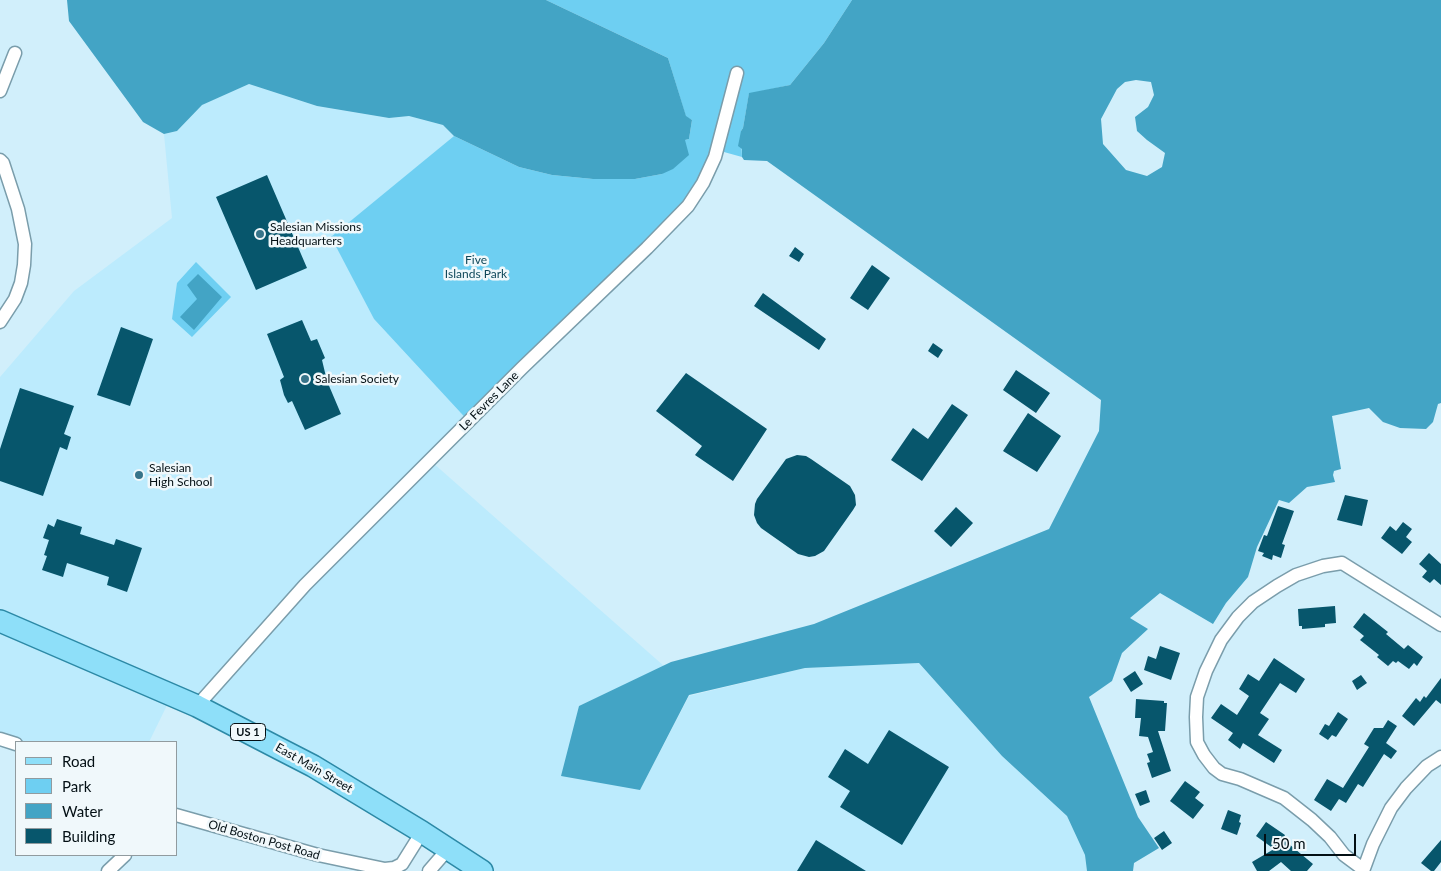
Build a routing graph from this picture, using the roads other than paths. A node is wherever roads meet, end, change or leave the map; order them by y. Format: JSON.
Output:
{"nodes":[{"id":1,"x":15,"y":52,"type":"dead end"},
{"id":2,"x":736,"y":73,"type":"dead end"},
{"id":3,"x":0,"y":91,"type":"edge"},
{"id":4,"x":0,"y":160,"type":"edge"},
{"id":5,"x":0,"y":322,"type":"edge"},
{"id":6,"x":0,"y":621,"type":"edge"},
{"id":7,"x":1441,"y":625,"type":"edge"},
{"id":8,"x":197,"y":706,"type":"junction"},
{"id":9,"x":0,"y":739,"type":"edge"},
{"id":10,"x":15,"y":744,"type":"edge"},
{"id":11,"x":1441,"y":757,"type":"edge"},
{"id":12,"x":178,"y":816,"type":"edge"},
{"id":13,"x":422,"y":832,"type":"junction"},
{"id":14,"x":448,"y":848,"type":"junction"},
{"id":15,"x":124,"y":856,"type":"edge"},
{"id":16,"x":370,"y":869,"type":"edge"},
{"id":17,"x":1363,"y":870,"type":"edge"},
{"id":18,"x":108,"y":871,"type":"edge"},
{"id":19,"x":429,"y":871,"type":"edge"},
{"id":20,"x":482,"y":871,"type":"edge"}],
"edges":[{"from":1,"to":3,"type":"street"},
{"from":2,"to":8,"type":"street","name":"Le Fevres Lane"},
{"from":4,"to":5,"type":"street"},
{"from":6,"to":8,"type":"main road","name":"East Main Street","number":"US 1"},
{"from":7,"to":17,"type":"street"},
{"from":8,"to":13,"type":"main road","name":"East Main Street","number":"US 1"},
{"from":9,"to":10,"type":"street"},
{"from":11,"to":17,"type":"street"},
{"from":12,"to":16,"type":"street","name":"Old Boston Post Road"},
{"from":13,"to":14,"type":"main road","name":"East Main Street","number":"US 1"},
{"from":13,"to":16,"type":"street","name":"Old Boston Post Road"},
{"from":14,"to":19,"type":"street"},
{"from":14,"to":20,"type":"main road","name":"East Main Street","number":"US 1"},
{"from":15,"to":18,"type":"street"}]}
